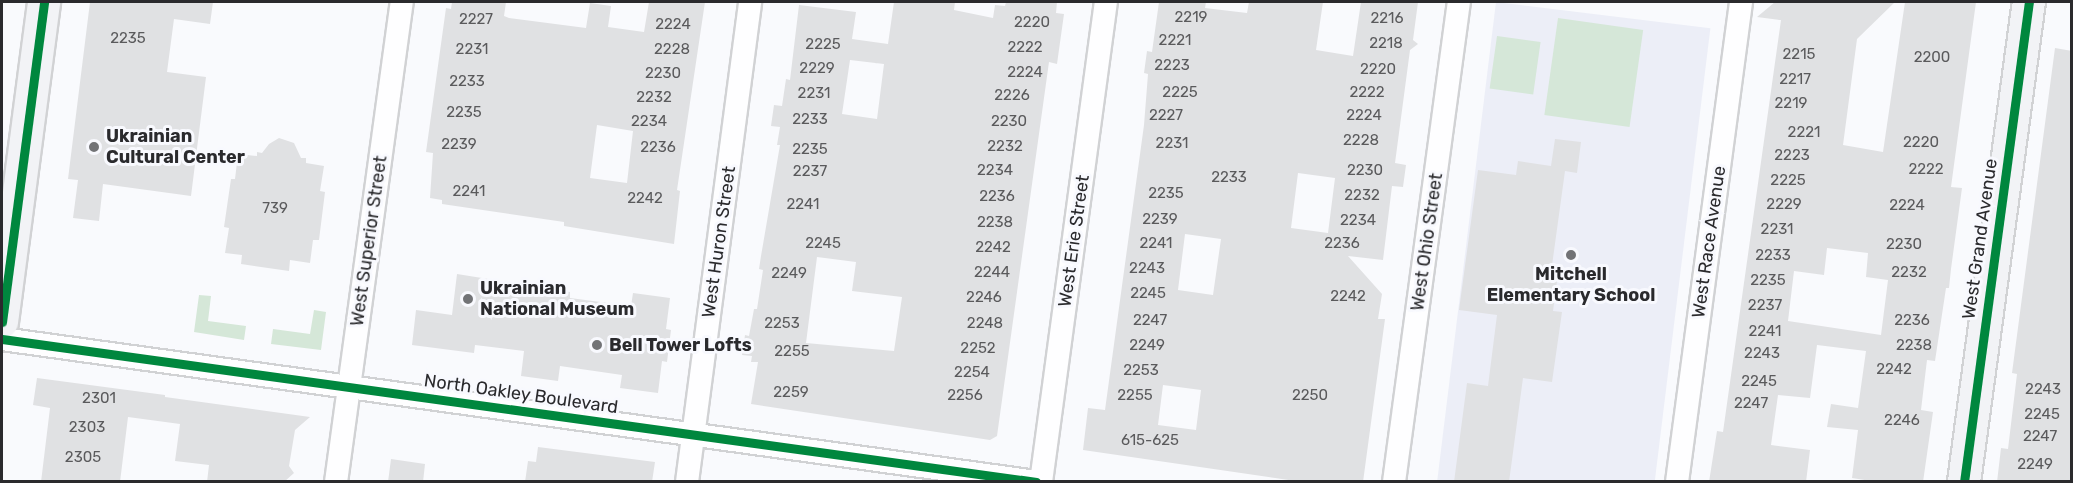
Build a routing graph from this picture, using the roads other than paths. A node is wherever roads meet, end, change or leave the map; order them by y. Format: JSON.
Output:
{"nodes":[{"id":1,"x":44,"y":2,"type":"edge"},
{"id":2,"x":402,"y":2,"type":"edge"},
{"id":3,"x":750,"y":2,"type":"edge"},
{"id":4,"x":1106,"y":2,"type":"edge"},
{"id":5,"x":1460,"y":2,"type":"edge"},
{"id":6,"x":1741,"y":2,"type":"edge"},
{"id":7,"x":2029,"y":2,"type":"edge"},
{"id":8,"x":2,"y":322,"type":"edge"},
{"id":9,"x":2,"y":339,"type":"edge"},
{"id":10,"x":349,"y":387,"type":"junction"},
{"id":11,"x":693,"y":434,"type":"junction"},
{"id":12,"x":336,"y":482,"type":"edge"},
{"id":13,"x":687,"y":482,"type":"edge"},
{"id":14,"x":1039,"y":482,"type":"edge"},
{"id":15,"x":1394,"y":482,"type":"edge"},
{"id":16,"x":1677,"y":482,"type":"edge"},
{"id":17,"x":1964,"y":482,"type":"edge"}],
"edges":[{"from":1,"to":8,"type":"main road"},
{"from":2,"to":10,"type":"street","name":"West Superior Street"},
{"from":3,"to":11,"type":"street","name":"West Huron Street"},
{"from":4,"to":14,"type":"street","name":"West Erie Street"},
{"from":5,"to":15,"type":"street","name":"West Ohio Street"},
{"from":6,"to":16,"type":"street","name":"West Race Avenue"},
{"from":7,"to":17,"type":"main road","name":"West Grand Avenue"},
{"from":9,"to":10,"type":"street","name":"North Oakley Boulevard"},
{"from":10,"to":11,"type":"street","name":"North Oakley Boulevard"},
{"from":10,"to":12,"type":"street","name":"West Superior Street"},
{"from":11,"to":13,"type":"street","name":"West Huron Street"},
{"from":11,"to":14,"type":"street","name":"North Oakley Boulevard"}]}
